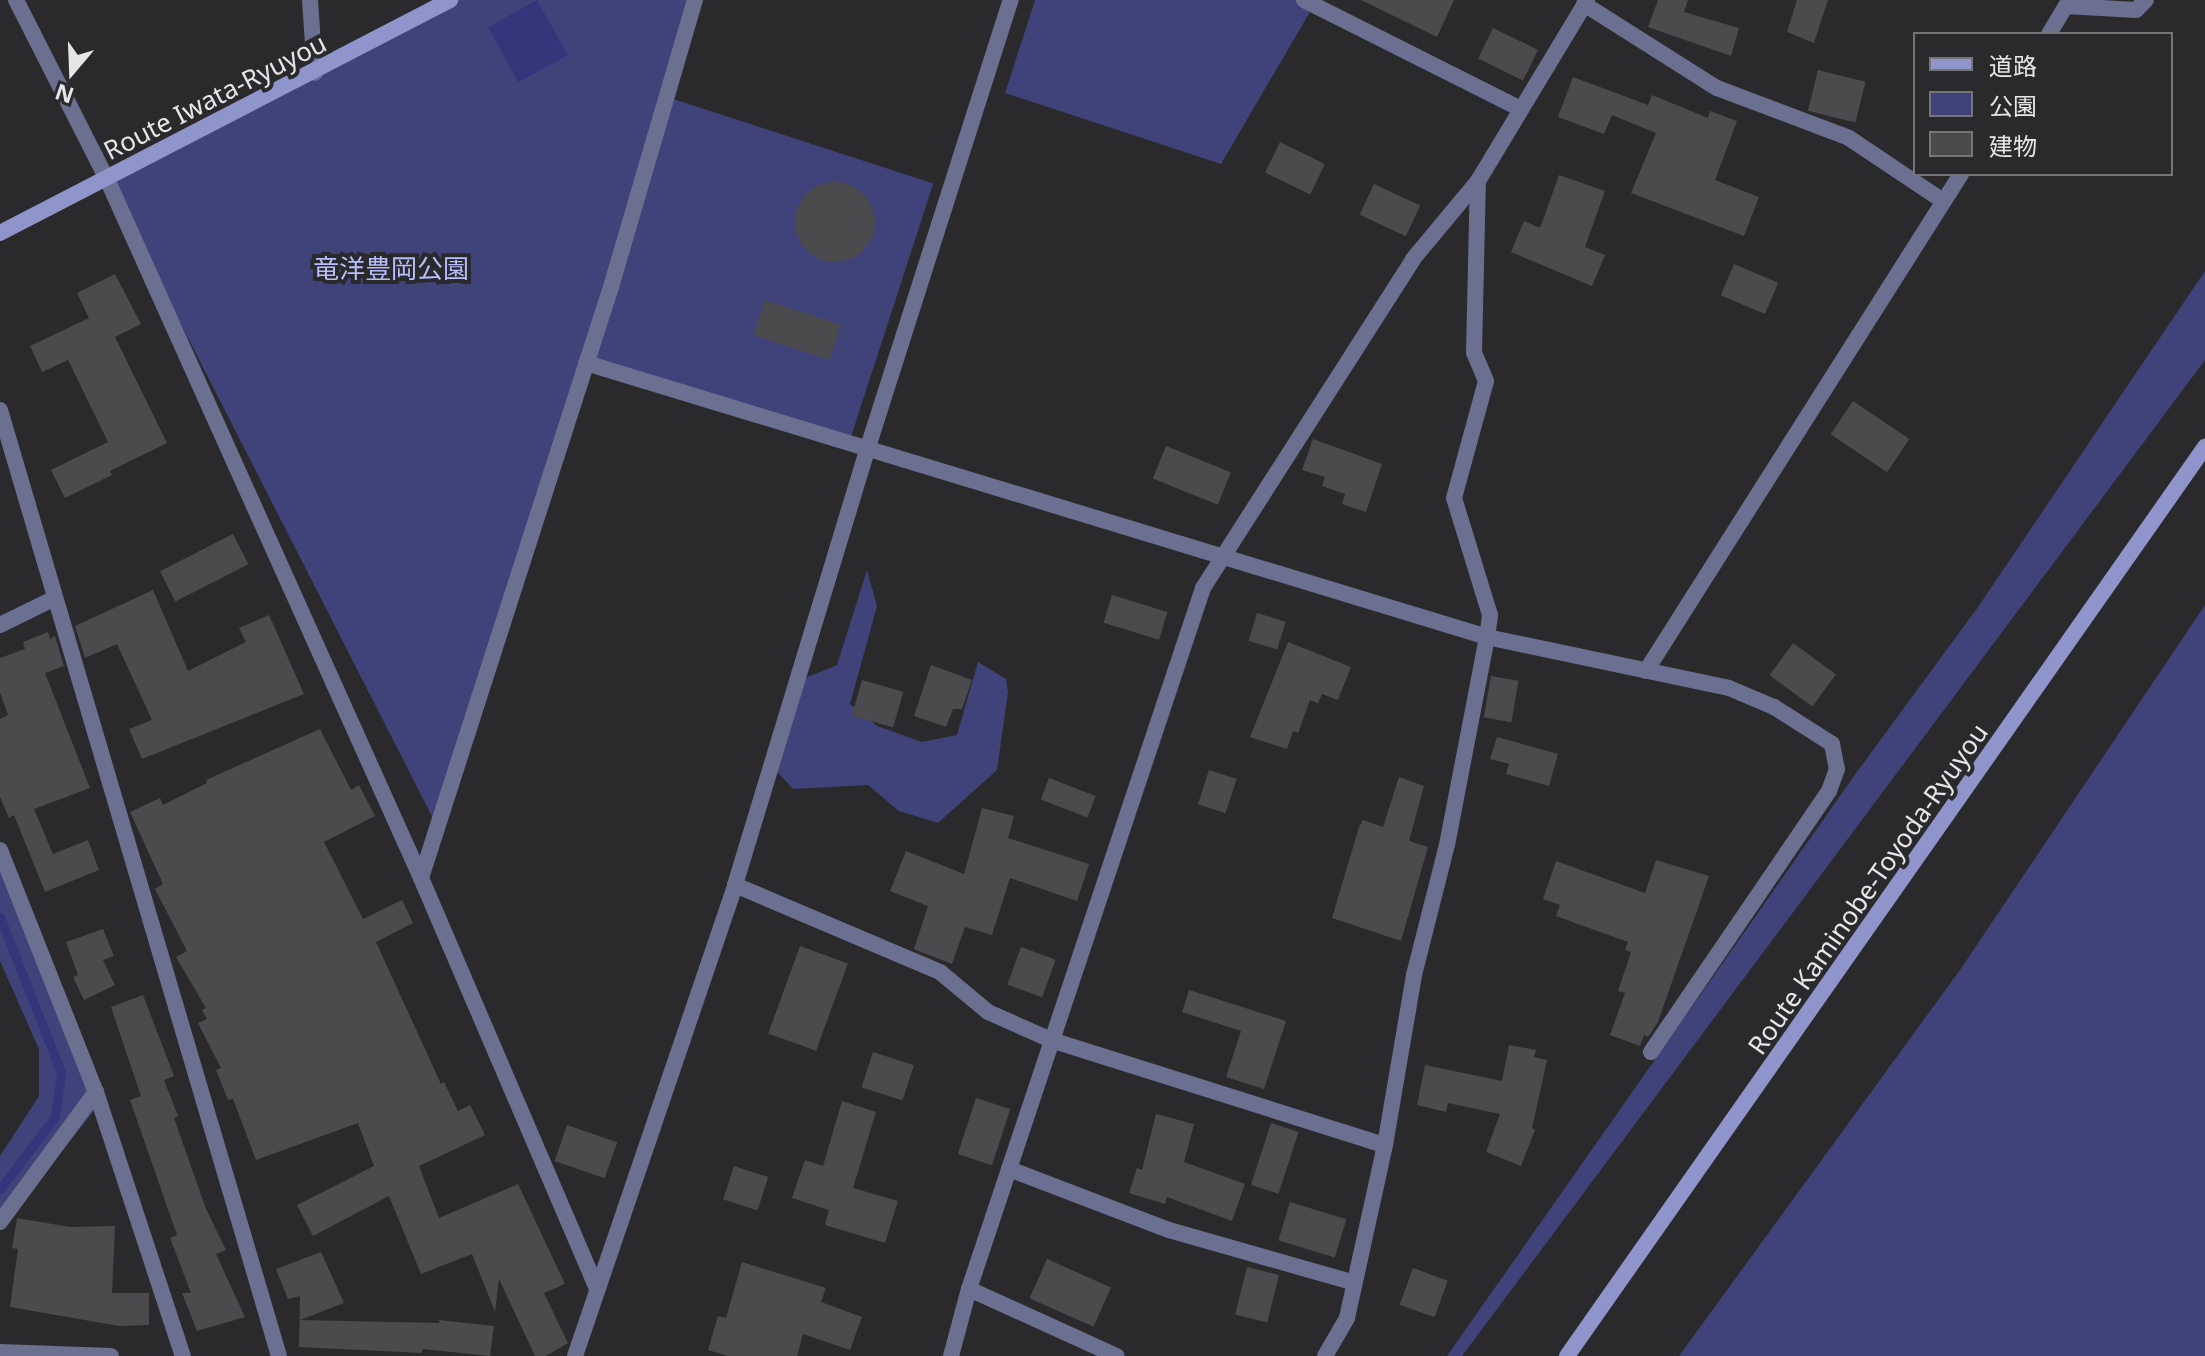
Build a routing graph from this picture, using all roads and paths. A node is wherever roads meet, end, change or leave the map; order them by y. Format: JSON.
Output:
{"nodes":[{"id":1,"x":16,"y":0,"type":"edge"},
{"id":2,"x":310,"y":0,"type":"edge"},
{"id":3,"x":450,"y":0,"type":"edge"},
{"id":4,"x":695,"y":0,"type":"edge"},
{"id":5,"x":1011,"y":0,"type":"edge"},
{"id":6,"x":1304,"y":0,"type":"edge"},
{"id":7,"x":2146,"y":0,"type":"edge"},
{"id":8,"x":1586,"y":2,"type":"edge"},
{"id":9,"x":2050,"y":32,"type":"edge"},
{"id":10,"x":315,"y":73,"type":"junction"},
{"id":11,"x":1521,"y":109,"type":"junction"},
{"id":12,"x":1960,"y":176,"type":"edge"},
{"id":13,"x":107,"y":179,"type":"junction"},
{"id":14,"x":1478,"y":181,"type":"junction"},
{"id":15,"x":1943,"y":201,"type":"junction"},
{"id":16,"x":0,"y":233,"type":"edge"},
{"id":17,"x":586,"y":363,"type":"junction"},
{"id":18,"x":0,"y":410,"type":"edge"},
{"id":19,"x":868,"y":447,"type":"junction"},
{"id":20,"x":2205,"y":447,"type":"edge"},
{"id":21,"x":1219,"y":558,"type":"junction"},
{"id":22,"x":55,"y":598,"type":"junction"},
{"id":23,"x":0,"y":625,"type":"edge"},
{"id":24,"x":1487,"y":637,"type":"junction"},
{"id":25,"x":1646,"y":671,"type":"junction"},
{"id":26,"x":0,"y":850,"type":"edge"},
{"id":27,"x":421,"y":878,"type":"junction"},
{"id":28,"x":735,"y":885,"type":"junction"},
{"id":29,"x":1051,"y":1040,"type":"junction"},
{"id":30,"x":1651,"y":1052,"type":"dead end"},
{"id":31,"x":96,"y":1092,"type":"junction"},
{"id":32,"x":1385,"y":1145,"type":"junction"},
{"id":33,"x":1009,"y":1169,"type":"junction"},
{"id":34,"x":0,"y":1222,"type":"edge"},
{"id":35,"x":1355,"y":1283,"type":"junction"},
{"id":36,"x":969,"y":1289,"type":"junction"},
{"id":37,"x":598,"y":1290,"type":"junction"},
{"id":38,"x":0,"y":1352,"type":"edge"},
{"id":39,"x":70,"y":1355,"type":"edge"},
{"id":40,"x":111,"y":1356,"type":"edge"},
{"id":41,"x":183,"y":1356,"type":"edge"},
{"id":42,"x":279,"y":1356,"type":"edge"},
{"id":43,"x":575,"y":1356,"type":"edge"},
{"id":44,"x":951,"y":1356,"type":"edge"},
{"id":45,"x":1117,"y":1356,"type":"edge"},
{"id":46,"x":1325,"y":1356,"type":"edge"},
{"id":47,"x":1567,"y":1356,"type":"edge"}],
"edges":[{"from":1,"to":13,"type":"street"},
{"from":2,"to":10,"type":"street"},
{"from":3,"to":10,"type":"main road","name":"Route Iwata-Ryuyou"},
{"from":4,"to":17,"type":"street"},
{"from":5,"to":19,"type":"street"},
{"from":6,"to":11,"type":"street"},
{"from":7,"to":9,"type":"street"},
{"from":8,"to":11,"type":"street"},
{"from":8,"to":15,"type":"street"},
{"from":10,"to":13,"type":"main road","name":"Route Iwata-Ryuyou"},
{"from":11,"to":14,"type":"street"},
{"from":12,"to":15,"type":"street"},
{"from":13,"to":16,"type":"main road","name":"Route Iwata-Ryuyou"},
{"from":13,"to":27,"type":"street"},
{"from":14,"to":21,"type":"street"},
{"from":14,"to":24,"type":"street"},
{"from":15,"to":25,"type":"street"},
{"from":17,"to":19,"type":"street"},
{"from":17,"to":27,"type":"street"},
{"from":18,"to":22,"type":"street"},
{"from":19,"to":21,"type":"street"},
{"from":19,"to":28,"type":"street"},
{"from":20,"to":47,"type":"main road","name":"Route Kaminobe-Toyoda-Ryuyou"},
{"from":21,"to":24,"type":"street"},
{"from":21,"to":29,"type":"street"},
{"from":22,"to":23,"type":"street"},
{"from":22,"to":42,"type":"street"},
{"from":24,"to":25,"type":"street"},
{"from":24,"to":32,"type":"street"},
{"from":25,"to":30,"type":"street"},
{"from":26,"to":31,"type":"street"},
{"from":27,"to":37,"type":"street"},
{"from":28,"to":29,"type":"street"},
{"from":28,"to":37,"type":"street"},
{"from":29,"to":32,"type":"street"},
{"from":29,"to":33,"type":"street"},
{"from":31,"to":34,"type":"street"},
{"from":31,"to":41,"type":"street"},
{"from":32,"to":35,"type":"street"},
{"from":33,"to":35,"type":"street"},
{"from":33,"to":36,"type":"street"},
{"from":35,"to":46,"type":"street"},
{"from":36,"to":44,"type":"street"},
{"from":36,"to":45,"type":"street"},
{"from":37,"to":43,"type":"street"},
{"from":38,"to":39,"type":"street"},
{"from":39,"to":40,"type":"street"}]}
